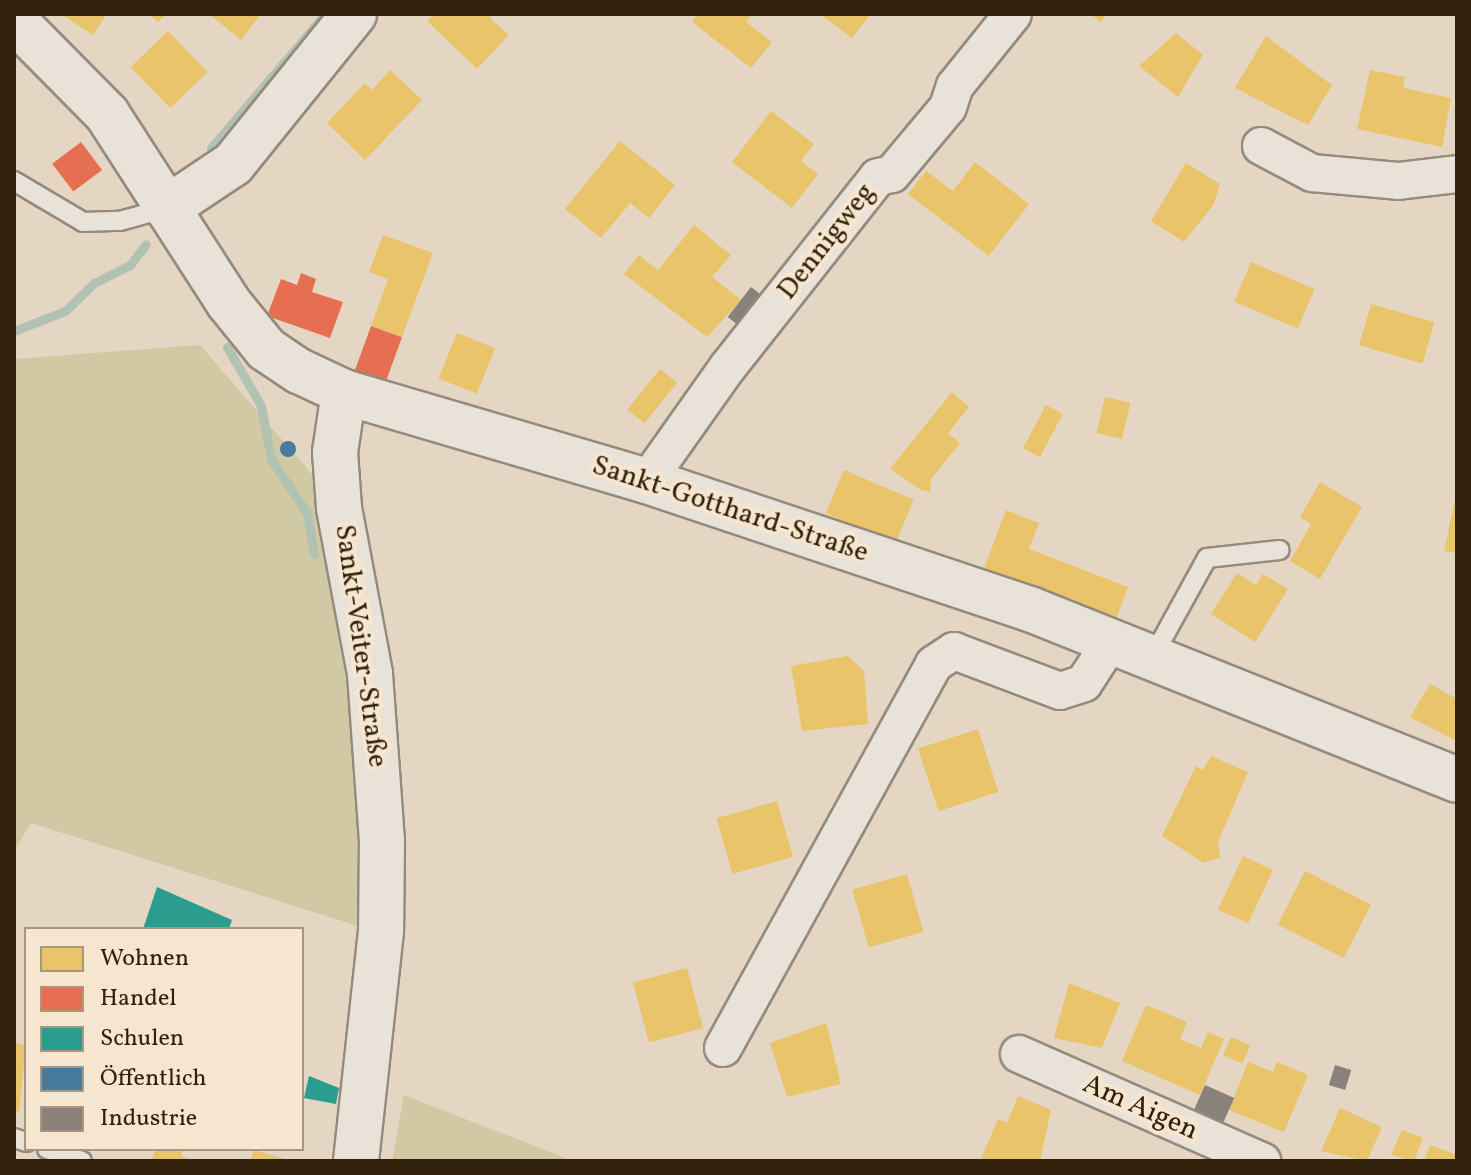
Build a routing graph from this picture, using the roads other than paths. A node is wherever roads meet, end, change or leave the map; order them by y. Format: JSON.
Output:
{"nodes":[{"id":1,"x":354,"y":14,"type":"edge"},
{"id":2,"x":1013,"y":14,"type":"edge"},
{"id":3,"x":14,"y":20,"type":"edge"},
{"id":4,"x":1261,"y":146,"type":"dead end"},
{"id":5,"x":1457,"y":174,"type":"edge"},
{"id":6,"x":14,"y":181,"type":"edge"},
{"id":7,"x":167,"y":208,"type":"junction"},
{"id":8,"x":344,"y":392,"type":"junction"},
{"id":9,"x":647,"y":481,"type":"junction"},
{"id":10,"x":1280,"y":550,"type":"dead end"},
{"id":11,"x":1112,"y":640,"type":"junction"},
{"id":12,"x":1153,"y":656,"type":"junction"},
{"id":13,"x":1457,"y":780,"type":"edge"},
{"id":14,"x":723,"y":1048,"type":"dead end"},
{"id":15,"x":1019,"y":1054,"type":"dead end"},
{"id":16,"x":53,"y":1151,"type":"edge"},
{"id":17,"x":82,"y":1161,"type":"edge"},
{"id":18,"x":356,"y":1161,"type":"edge"},
{"id":19,"x":1262,"y":1161,"type":"edge"}],
"edges":[{"from":1,"to":7,"type":"main road"},
{"from":2,"to":9,"type":"street","name":"Dennigweg"},
{"from":3,"to":7,"type":"main road"},
{"from":4,"to":5,"type":"street"},
{"from":6,"to":7,"type":"lane"},
{"from":7,"to":8,"type":"main road"},
{"from":8,"to":9,"type":"main road","name":"Sankt-Gotthard-Straße"},
{"from":8,"to":18,"type":"main road","name":"Sankt-Veiter-Straße"},
{"from":9,"to":11,"type":"main road","name":"Sankt-Gotthard-Straße"},
{"from":10,"to":12,"type":"lane"},
{"from":11,"to":12,"type":"main road","name":"Sankt-Gotthard-Straße"},
{"from":11,"to":14,"type":"street"},
{"from":12,"to":13,"type":"main road","name":"Sankt-Gotthard-Straße"},
{"from":15,"to":19,"type":"street","name":"Am Aigen"},
{"from":16,"to":17,"type":"lane"}]}
